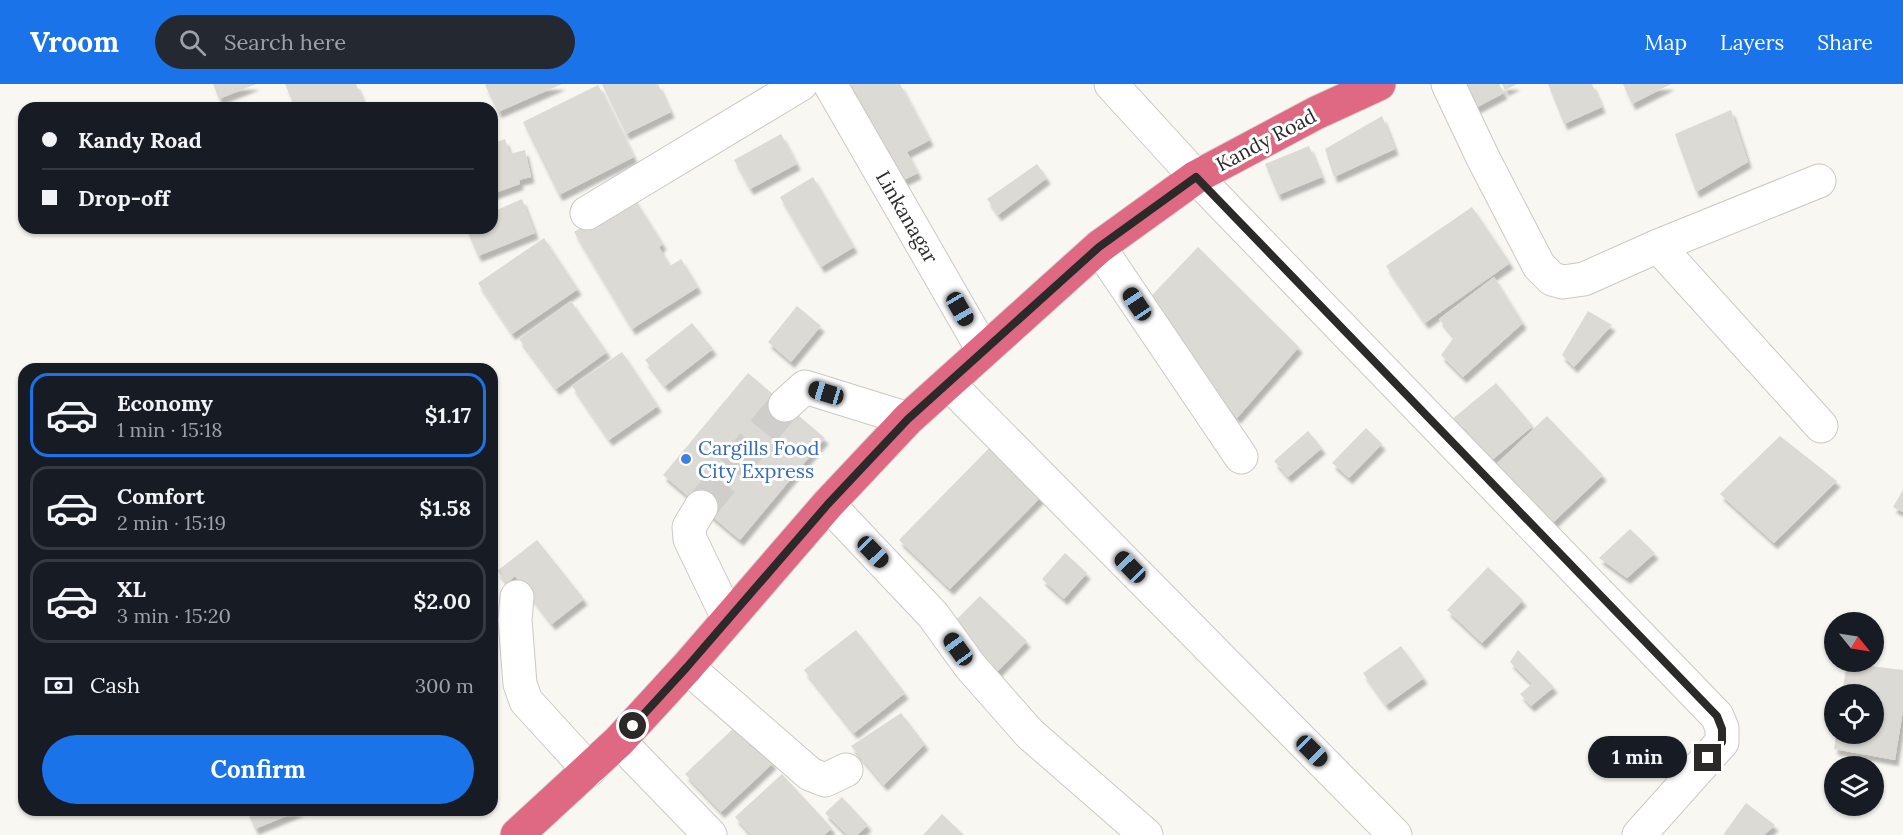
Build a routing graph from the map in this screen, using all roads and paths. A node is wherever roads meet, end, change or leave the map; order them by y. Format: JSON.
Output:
{"nodes":[{"id":1,"x":801,"y":84,"type":"edge"},
{"id":2,"x":830,"y":84,"type":"edge"},
{"id":3,"x":1111,"y":84,"type":"edge"},
{"id":4,"x":1379,"y":84,"type":"edge"},
{"id":5,"x":1448,"y":84,"type":"edge"},
{"id":6,"x":1196,"y":177,"type":"junction"},
{"id":7,"x":1819,"y":181,"type":"dead end"},
{"id":8,"x":587,"y":213,"type":"dead end"},
{"id":9,"x":1658,"y":246,"type":"junction"},
{"id":10,"x":1099,"y":247,"type":"junction"},
{"id":11,"x":983,"y":351,"type":"junction"},
{"id":12,"x":948,"y":383,"type":"junction"},
{"id":13,"x":785,"y":405,"type":"tunnel mouth"},
{"id":14,"x":908,"y":419,"type":"junction"},
{"id":15,"x":1821,"y":426,"type":"dead end"},
{"id":16,"x":1241,"y":457,"type":"dead end"},
{"id":17,"x":828,"y":504,"type":"junction"},
{"id":18,"x":701,"y":507,"type":"tunnel mouth"},
{"id":19,"x":517,"y":597,"type":"dead end"},
{"id":20,"x":728,"y":618,"type":"junction"},
{"id":21,"x":687,"y":667,"type":"junction"},
{"id":22,"x":619,"y":741,"type":"junction"},
{"id":23,"x":589,"y":770,"type":"junction"},
{"id":24,"x":846,"y":770,"type":"dead end"},
{"id":25,"x":517,"y":835,"type":"edge"},
{"id":26,"x":710,"y":835,"type":"edge"},
{"id":27,"x":1146,"y":835,"type":"edge"},
{"id":28,"x":1395,"y":835,"type":"edge"},
{"id":29,"x":1639,"y":835,"type":"edge"}],
"edges":[{"from":1,"to":8,"type":"street"},
{"from":2,"to":11,"type":"street","name":"Linkanagar"},
{"from":3,"to":6,"type":"street"},
{"from":4,"to":6,"type":"highway","name":"Kandy Road"},
{"from":5,"to":9,"type":"street"},
{"from":6,"to":10,"type":"highway","name":"Kandy Road"},
{"from":6,"to":29,"type":"street"},
{"from":7,"to":9,"type":"street"},
{"from":9,"to":15,"type":"street"},
{"from":10,"to":11,"type":"highway","name":"Kandy Road"},
{"from":10,"to":16,"type":"street"},
{"from":11,"to":12,"type":"highway","name":"Kandy Road"},
{"from":12,"to":14,"type":"highway","name":"Kandy Road"},
{"from":12,"to":28,"type":"street"},
{"from":13,"to":14,"type":"street"},
{"from":14,"to":17,"type":"highway","name":"Kandy Road"},
{"from":17,"to":20,"type":"highway","name":"Kandy Road"},
{"from":17,"to":27,"type":"street"},
{"from":18,"to":20,"type":"street"},
{"from":19,"to":23,"type":"street"},
{"from":20,"to":21,"type":"highway","name":"Kandy Road"},
{"from":21,"to":22,"type":"highway","name":"Kandy Road"},
{"from":21,"to":24,"type":"street"},
{"from":22,"to":23,"type":"highway","name":"Kandy Road"},
{"from":22,"to":26,"type":"street"},
{"from":23,"to":25,"type":"highway","name":"Kandy Road"}]}
